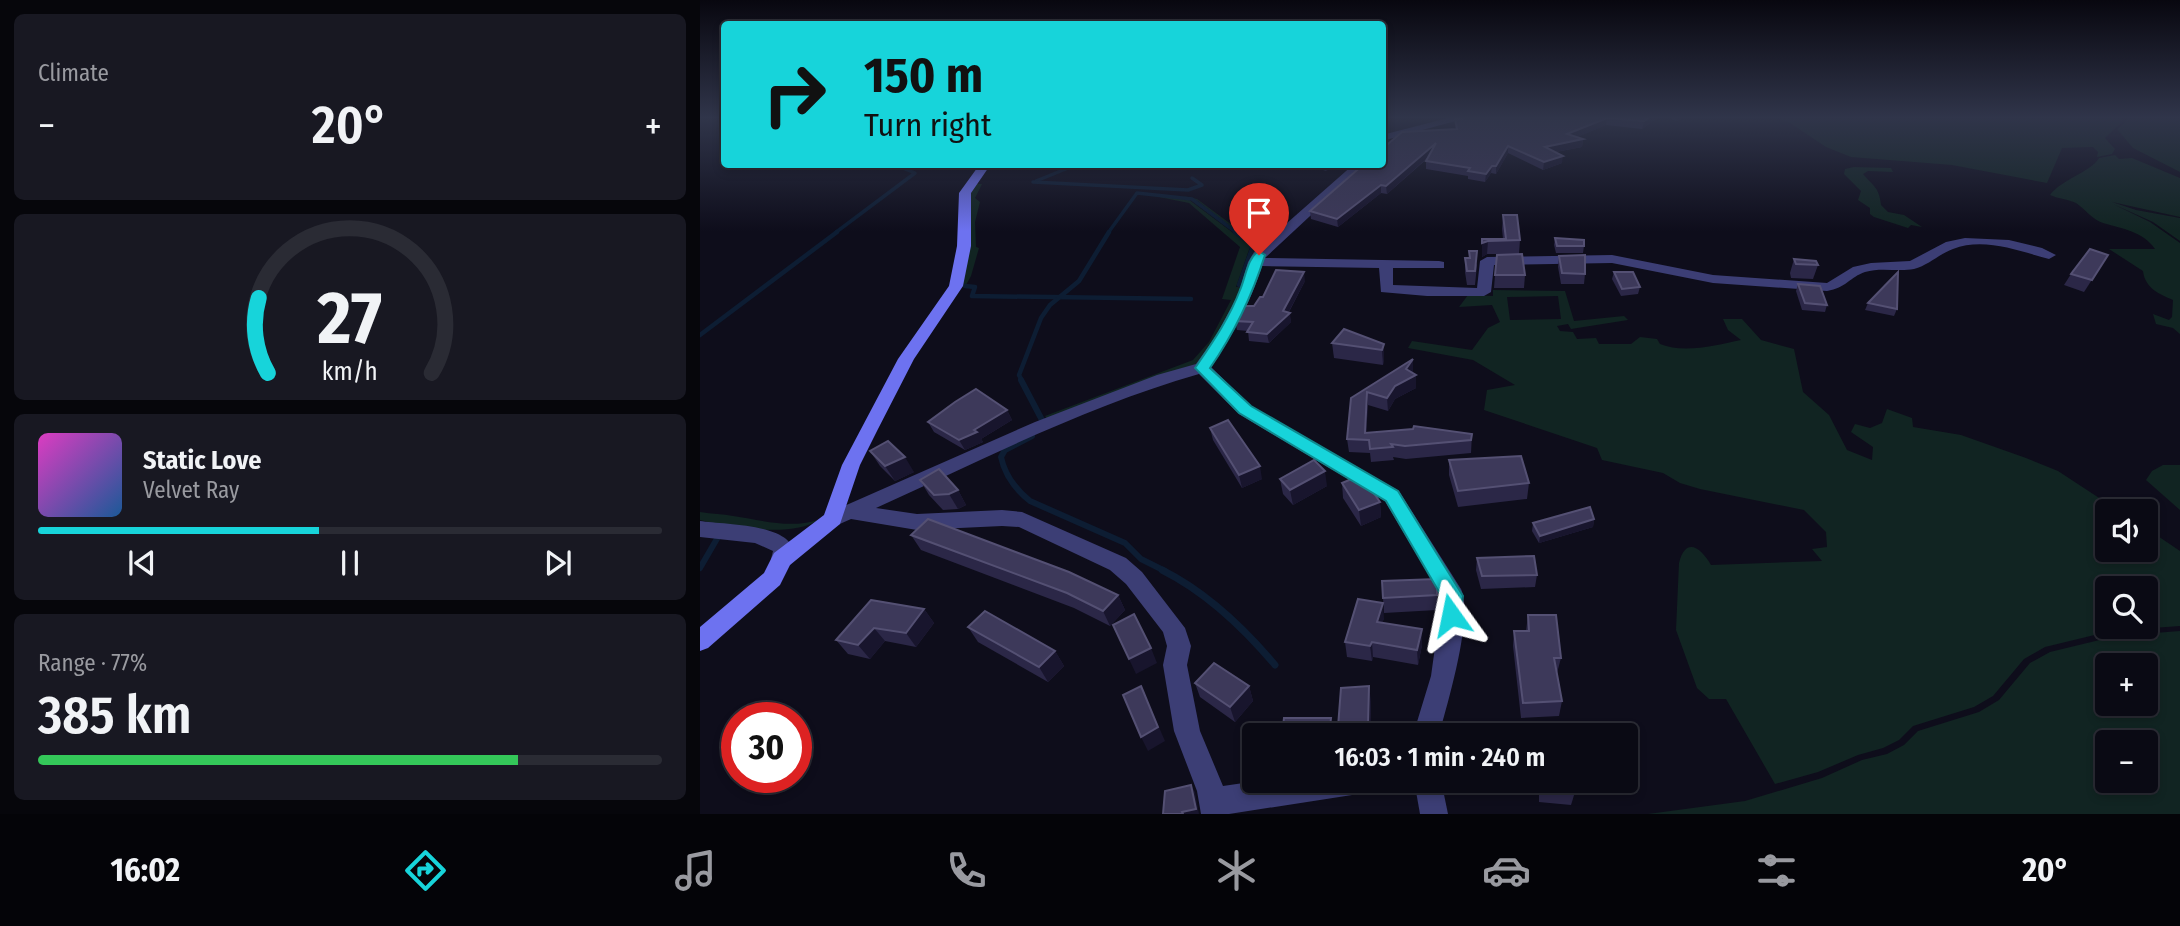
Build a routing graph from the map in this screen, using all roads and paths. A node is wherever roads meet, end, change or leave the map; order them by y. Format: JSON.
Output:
{"nodes":[{"id":1,"x":983,"y":168,"type":"edge"},
{"id":2,"x":1356,"y":168,"type":"edge"},
{"id":3,"x":2049,"y":255,"type":"dead end"},
{"id":4,"x":1255,"y":262,"type":"junction"},
{"id":5,"x":1386,"y":265,"type":"junction"},
{"id":6,"x":1438,"y":265,"type":"dead end"},
{"id":7,"x":1202,"y":368,"type":"junction"},
{"id":8,"x":842,"y":516,"type":"junction"},
{"id":9,"x":700,"y":529,"type":"edge"},
{"id":10,"x":782,"y":559,"type":"junction"},
{"id":11,"x":700,"y":641,"type":"edge"},
{"id":12,"x":1429,"y":723,"type":"edge"},
{"id":13,"x":1295,"y":793,"type":"edge"},
{"id":14,"x":1430,"y":793,"type":"edge"},
{"id":15,"x":1214,"y":808,"type":"edge"},
{"id":16,"x":1434,"y":814,"type":"edge"}],
"edges":[{"from":1,"to":8,"type":"street"},
{"from":2,"to":4,"type":"street"},
{"from":3,"to":5,"type":"street"},
{"from":4,"to":5,"type":"street"},
{"from":4,"to":7,"type":"street"},
{"from":5,"to":6,"type":"street"},
{"from":7,"to":8,"type":"street"},
{"from":7,"to":12,"type":"street"},
{"from":8,"to":10,"type":"street"},
{"from":8,"to":15,"type":"street"},
{"from":9,"to":10,"type":"street"},
{"from":10,"to":11,"type":"street"},
{"from":13,"to":15,"type":"street"},
{"from":14,"to":16,"type":"street"}]}
